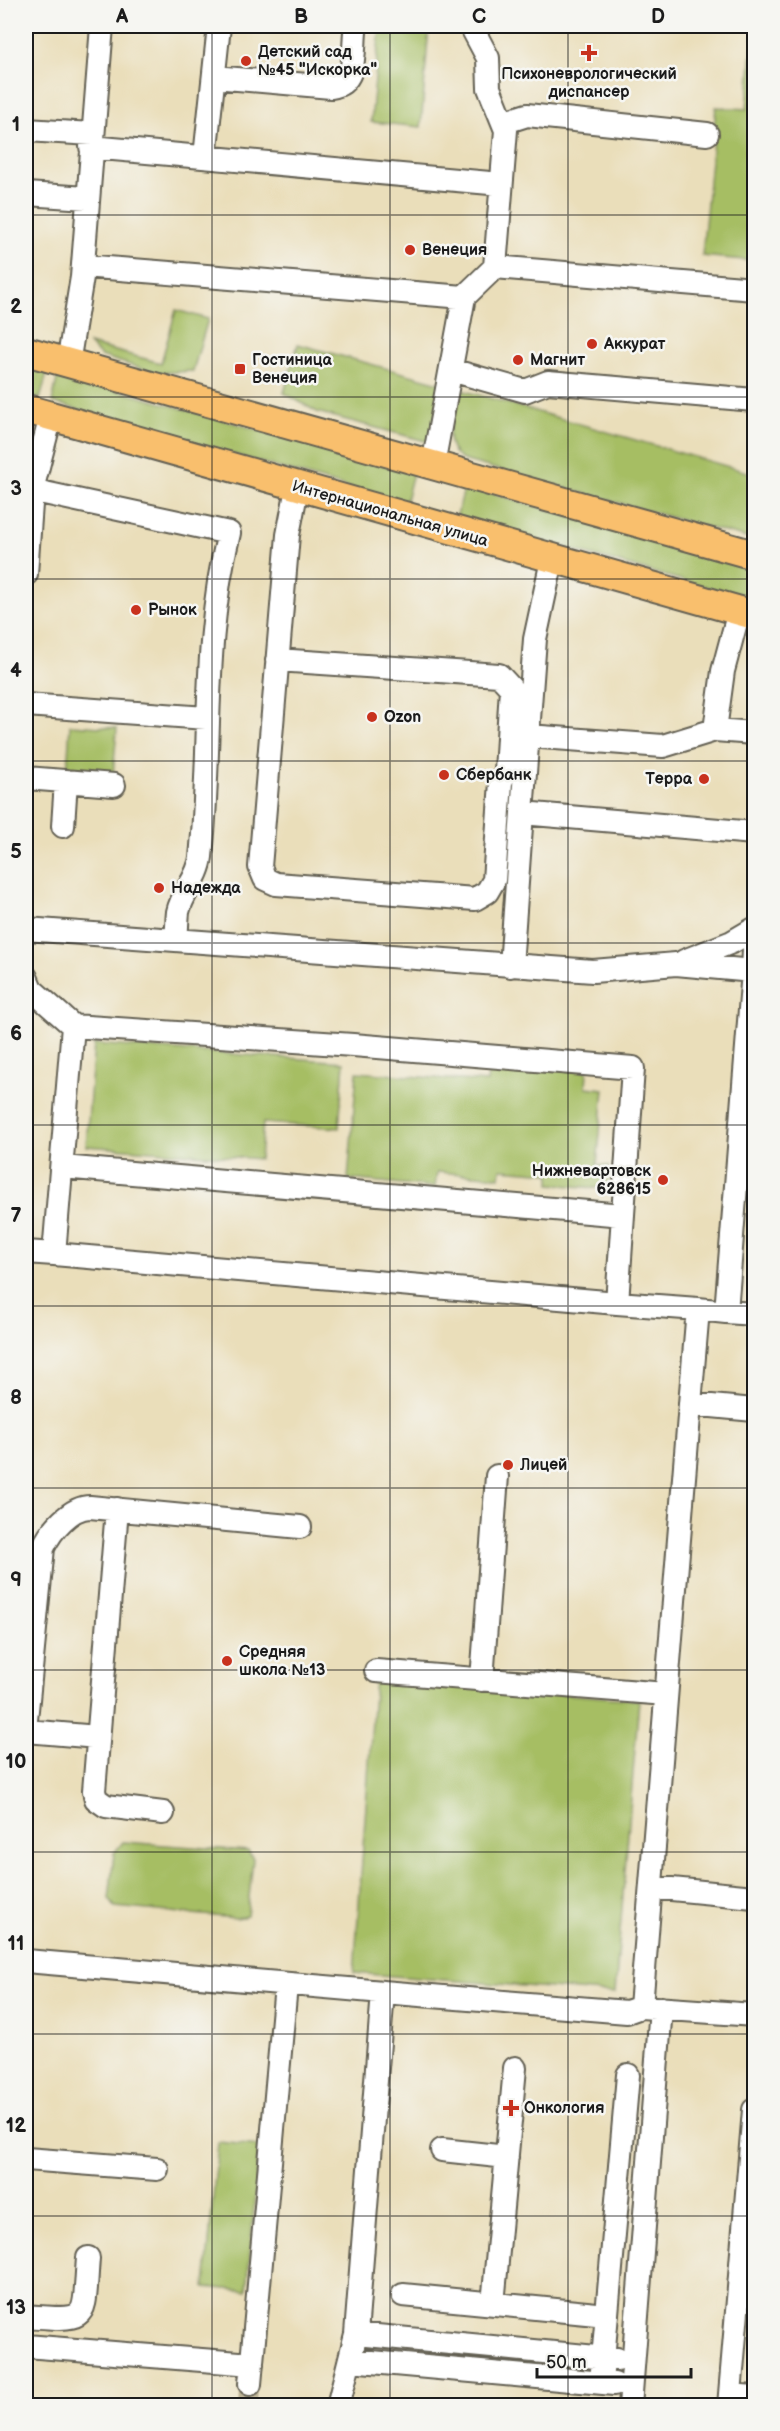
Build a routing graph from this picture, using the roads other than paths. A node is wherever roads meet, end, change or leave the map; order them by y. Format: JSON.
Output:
{"nodes":[{"id":1,"x":102,"y":26,"type":"edge"},
{"id":2,"x":219,"y":26,"type":"edge"},
{"id":3,"x":471,"y":26,"type":"edge"},
{"id":4,"x":355,"y":32,"type":"dead end"},
{"id":5,"x":214,"y":77,"type":"junction"},
{"id":6,"x":505,"y":122,"type":"junction"},
{"id":7,"x":26,"y":130,"type":"edge"},
{"id":8,"x":707,"y":134,"type":"dead end"},
{"id":9,"x":92,"y":140,"type":"junction"},
{"id":10,"x":205,"y":157,"type":"junction"},
{"id":11,"x":501,"y":184,"type":"junction"},
{"id":12,"x":26,"y":194,"type":"edge"},
{"id":13,"x":87,"y":198,"type":"junction"},
{"id":14,"x":83,"y":266,"type":"junction"},
{"id":15,"x":495,"y":267,"type":"junction"},
{"id":16,"x":754,"y":289,"type":"edge"},
{"id":17,"x":464,"y":297,"type":"junction"},
{"id":18,"x":26,"y":351,"type":"edge"},
{"id":19,"x":68,"y":363,"type":"junction"},
{"id":20,"x":451,"y":370,"type":"junction"},
{"id":21,"x":754,"y":400,"type":"edge"},
{"id":22,"x":38,"y":413,"type":"edge"},
{"id":23,"x":433,"y":465,"type":"junction"},
{"id":24,"x":297,"y":488,"type":"junction"},
{"id":25,"x":29,"y":490,"type":"edge"},
{"id":26,"x":754,"y":555,"type":"edge"},
{"id":27,"x":552,"y":560,"type":"junction"},
{"id":28,"x":26,"y":574,"type":"edge"},
{"id":29,"x":747,"y":613,"type":"edge"},
{"id":30,"x":277,"y":660,"type":"junction"},
{"id":31,"x":26,"y":705,"type":"edge"},
{"id":32,"x":206,"y":718,"type":"junction"},
{"id":33,"x":715,"y":730,"type":"junction"},
{"id":34,"x":754,"y":733,"type":"edge"},
{"id":35,"x":528,"y":736,"type":"junction"},
{"id":36,"x":26,"y":778,"type":"edge"},
{"id":37,"x":66,"y":781,"type":"junction"},
{"id":38,"x":114,"y":785,"type":"dead end"},
{"id":39,"x":522,"y":813,"type":"junction"},
{"id":40,"x":63,"y":826,"type":"dead end"},
{"id":41,"x":754,"y":833,"type":"edge"},
{"id":42,"x":26,"y":928,"type":"edge"},
{"id":43,"x":754,"y":929,"type":"edge"},
{"id":44,"x":176,"y":940,"type":"junction"},
{"id":45,"x":754,"y":960,"type":"edge"},
{"id":46,"x":676,"y":964,"type":"junction"},
{"id":47,"x":511,"y":966,"type":"junction"},
{"id":48,"x":26,"y":977,"type":"edge"},
{"id":49,"x":73,"y":1026,"type":"junction"},
{"id":50,"x":62,"y":1167,"type":"junction"},
{"id":51,"x":623,"y":1215,"type":"junction"},
{"id":52,"x":26,"y":1251,"type":"edge"},
{"id":53,"x":54,"y":1254,"type":"junction"},
{"id":54,"x":617,"y":1303,"type":"junction"},
{"id":55,"x":698,"y":1309,"type":"junction"},
{"id":56,"x":726,"y":1312,"type":"junction"},
{"id":57,"x":754,"y":1314,"type":"edge"},
{"id":58,"x":690,"y":1404,"type":"junction"},
{"id":59,"x":754,"y":1410,"type":"edge"},
{"id":60,"x":497,"y":1476,"type":"dead end"},
{"id":61,"x":117,"y":1509,"type":"junction"},
{"id":62,"x":300,"y":1527,"type":"dead end"},
{"id":63,"x":376,"y":1671,"type":"dead end"},
{"id":64,"x":482,"y":1680,"type":"junction"},
{"id":65,"x":666,"y":1694,"type":"junction"},
{"id":66,"x":26,"y":1720,"type":"edge"},
{"id":67,"x":26,"y":1731,"type":"edge"},
{"id":68,"x":98,"y":1737,"type":"junction"},
{"id":69,"x":163,"y":1813,"type":"dead end"},
{"id":70,"x":651,"y":1887,"type":"junction"},
{"id":71,"x":754,"y":1897,"type":"edge"},
{"id":72,"x":26,"y":1962,"type":"edge"},
{"id":73,"x":286,"y":1985,"type":"junction"},
{"id":74,"x":383,"y":1992,"type":"junction"},
{"id":75,"x":651,"y":2008,"type":"junction"},
{"id":76,"x":754,"y":2015,"type":"edge"},
{"id":77,"x":515,"y":2068,"type":"dead end"},
{"id":78,"x":628,"y":2075,"type":"dead end"},
{"id":79,"x":754,"y":2110,"type":"edge"},
{"id":80,"x":442,"y":2151,"type":"dead end"},
{"id":81,"x":507,"y":2157,"type":"junction"},
{"id":82,"x":26,"y":2159,"type":"edge"},
{"id":83,"x":157,"y":2169,"type":"dead end"},
{"id":84,"x":88,"y":2258,"type":"dead end"},
{"id":85,"x":403,"y":2295,"type":"dead end"},
{"id":86,"x":493,"y":2304,"type":"junction"},
{"id":87,"x":607,"y":2315,"type":"junction"},
{"id":88,"x":26,"y":2316,"type":"edge"},
{"id":89,"x":356,"y":2334,"type":"junction"},
{"id":90,"x":26,"y":2346,"type":"edge"},
{"id":91,"x":603,"y":2358,"type":"junction"},
{"id":92,"x":350,"y":2360,"type":"junction"},
{"id":93,"x":634,"y":2361,"type":"junction"},
{"id":94,"x":601,"y":2382,"type":"junction"},
{"id":95,"x":631,"y":2396,"type":"edge"},
{"id":96,"x":754,"y":2397,"type":"edge"},
{"id":97,"x":730,"y":2400,"type":"edge"},
{"id":98,"x":338,"y":2406,"type":"edge"}],
"edges":[{"from":1,"to":9,"type":"lane"},
{"from":2,"to":5,"type":"lane"},
{"from":3,"to":6,"type":"lane"},
{"from":4,"to":5,"type":"lane"},
{"from":5,"to":10,"type":"lane"},
{"from":6,"to":8,"type":"lane"},
{"from":6,"to":11,"type":"lane"},
{"from":7,"to":9,"type":"lane"},
{"from":9,"to":10,"type":"lane"},
{"from":9,"to":13,"type":"lane"},
{"from":10,"to":11,"type":"lane"},
{"from":11,"to":15,"type":"lane"},
{"from":12,"to":13,"type":"lane"},
{"from":13,"to":14,"type":"lane"},
{"from":14,"to":17,"type":"lane"},
{"from":14,"to":19,"type":"lane"},
{"from":15,"to":16,"type":"lane"},
{"from":15,"to":17,"type":"lane"},
{"from":17,"to":20,"type":"lane"},
{"from":18,"to":19,"type":"main road"},
{"from":19,"to":23,"type":"main road"},
{"from":20,"to":21,"type":"lane"},
{"from":20,"to":23,"type":"lane"},
{"from":22,"to":24,"type":"main road","name":"Интернациональная улица"},
{"from":22,"to":25,"type":"lane"},
{"from":23,"to":26,"type":"main road"},
{"from":24,"to":27,"type":"main road","name":"Интернациональная улица"},
{"from":24,"to":30,"type":"lane"},
{"from":25,"to":28,"type":"lane"},
{"from":25,"to":32,"type":"lane"},
{"from":27,"to":29,"type":"main road","name":"Интернациональная улица"},
{"from":27,"to":35,"type":"lane"},
{"from":29,"to":33,"type":"lane"},
{"from":30,"to":30,"type":"lane"},
{"from":31,"to":32,"type":"lane"},
{"from":32,"to":44,"type":"lane"},
{"from":33,"to":34,"type":"lane"},
{"from":33,"to":35,"type":"lane"},
{"from":35,"to":39,"type":"lane"},
{"from":36,"to":37,"type":"lane"},
{"from":37,"to":38,"type":"lane"},
{"from":37,"to":40,"type":"lane"},
{"from":39,"to":41,"type":"lane"},
{"from":39,"to":47,"type":"lane"},
{"from":42,"to":44,"type":"lane"},
{"from":43,"to":46,"type":"lane"},
{"from":44,"to":47,"type":"lane"},
{"from":45,"to":46,"type":"lane"},
{"from":45,"to":56,"type":"lane"},
{"from":46,"to":47,"type":"lane"},
{"from":48,"to":49,"type":"lane"},
{"from":49,"to":50,"type":"lane"},
{"from":49,"to":51,"type":"lane"},
{"from":50,"to":51,"type":"lane"},
{"from":50,"to":53,"type":"lane"},
{"from":51,"to":54,"type":"lane"},
{"from":52,"to":53,"type":"lane"},
{"from":53,"to":54,"type":"lane"},
{"from":54,"to":55,"type":"lane"},
{"from":55,"to":56,"type":"lane"},
{"from":55,"to":58,"type":"lane"},
{"from":56,"to":57,"type":"lane"},
{"from":58,"to":59,"type":"lane"},
{"from":58,"to":65,"type":"lane"},
{"from":60,"to":64,"type":"lane"},
{"from":61,"to":62,"type":"lane"},
{"from":61,"to":66,"type":"lane"},
{"from":61,"to":68,"type":"lane"},
{"from":63,"to":64,"type":"lane"},
{"from":64,"to":65,"type":"lane"},
{"from":65,"to":70,"type":"lane"},
{"from":67,"to":68,"type":"lane"},
{"from":68,"to":69,"type":"lane"},
{"from":70,"to":71,"type":"lane"},
{"from":70,"to":75,"type":"lane"},
{"from":72,"to":73,"type":"lane"},
{"from":73,"to":74,"type":"lane"},
{"from":73,"to":90,"type":"lane"},
{"from":74,"to":75,"type":"lane"},
{"from":74,"to":89,"type":"lane"},
{"from":75,"to":76,"type":"lane"},
{"from":75,"to":93,"type":"lane"},
{"from":77,"to":81,"type":"lane"},
{"from":78,"to":87,"type":"lane"},
{"from":79,"to":97,"type":"lane"},
{"from":80,"to":81,"type":"lane"},
{"from":81,"to":86,"type":"lane"},
{"from":82,"to":83,"type":"lane"},
{"from":84,"to":88,"type":"lane"},
{"from":85,"to":86,"type":"lane"},
{"from":86,"to":87,"type":"lane"},
{"from":87,"to":91,"type":"lane"},
{"from":89,"to":91,"type":"lane"},
{"from":89,"to":92,"type":"lane"},
{"from":91,"to":93,"type":"lane"},
{"from":91,"to":94,"type":"lane"},
{"from":92,"to":94,"type":"lane"},
{"from":92,"to":98,"type":"lane"},
{"from":93,"to":95,"type":"lane"},
{"from":94,"to":95,"type":"lane"},
{"from":96,"to":97,"type":"lane"}]}
